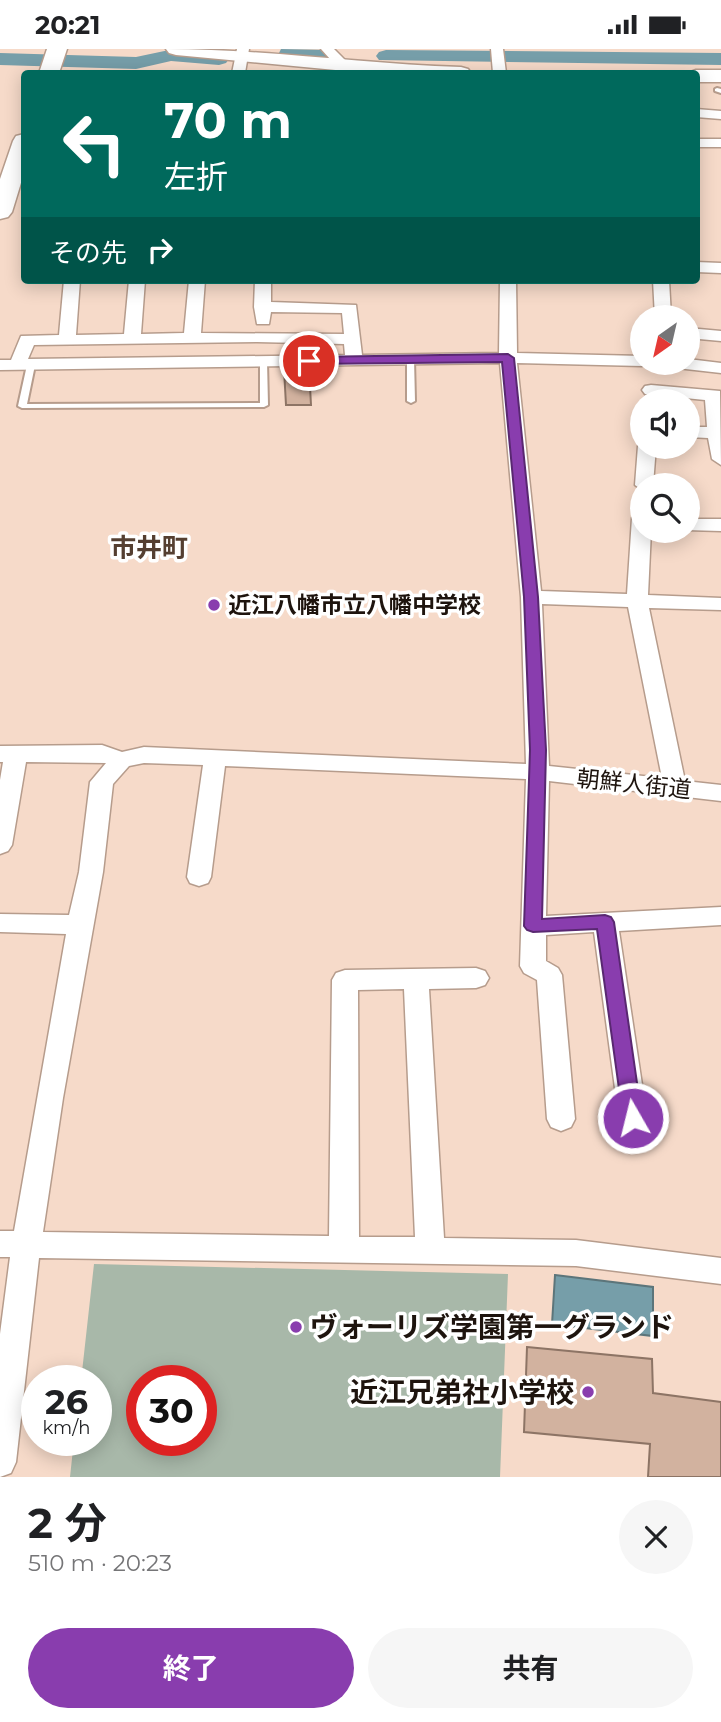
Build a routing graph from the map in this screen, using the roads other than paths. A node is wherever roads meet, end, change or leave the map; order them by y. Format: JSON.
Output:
{"nodes":[{"id":1,"x":185,"y":49,"type":"edge"},
{"id":2,"x":335,"y":57,"type":"edge"},
{"id":3,"x":241,"y":59,"type":"edge"},
{"id":4,"x":404,"y":70,"type":"edge"},
{"id":5,"x":700,"y":78,"type":"edge"},
{"id":6,"x":720,"y":86,"type":"edge"},
{"id":7,"x":700,"y":113,"type":"edge"},
{"id":8,"x":721,"y":115,"type":"edge"},
{"id":9,"x":700,"y":143,"type":"edge"},
{"id":10,"x":721,"y":143,"type":"edge"},
{"id":11,"x":21,"y":150,"type":"edge"},
{"id":12,"x":0,"y":212,"type":"edge"},
{"id":13,"x":700,"y":267,"type":"edge"},
{"id":14,"x":721,"y":268,"type":"edge"},
{"id":15,"x":72,"y":284,"type":"edge"},
{"id":16,"x":137,"y":284,"type":"edge"},
{"id":17,"x":197,"y":284,"type":"edge"},
{"id":18,"x":263,"y":284,"type":"edge"},
{"id":19,"x":508,"y":284,"type":"edge"},
{"id":20,"x":661,"y":284,"type":"edge"},
{"id":21,"x":662,"y":305,"type":"edge"},
{"id":22,"x":262,"y":307,"type":"junction"},
{"id":23,"x":700,"y":334,"type":"edge"},
{"id":24,"x":721,"y":336,"type":"edge"},
{"id":25,"x":192,"y":338,"type":"junction"},
{"id":26,"x":263,"y":338,"type":"junction"},
{"id":27,"x":132,"y":339,"type":"junction"},
{"id":28,"x":352,"y":339,"type":"junction"},
{"id":29,"x":66,"y":340,"type":"junction"},
{"id":30,"x":508,"y":358,"type":"junction"},
{"id":31,"x":410,"y":359,"type":"junction"},
{"id":32,"x":354,"y":360,"type":"junction"},
{"id":33,"x":263,"y":361,"type":"junction"},
{"id":34,"x":630,"y":361,"type":"edge"},
{"id":35,"x":16,"y":365,"type":"edge"},
{"id":36,"x":700,"y":366,"type":"edge"},
{"id":37,"x":721,"y":368,"type":"edge"},
{"id":38,"x":700,"y":395,"type":"edge"},
{"id":39,"x":411,"y":401,"type":"dead end"},
{"id":40,"x":700,"y":432,"type":"edge"},
{"id":41,"x":718,"y":433,"type":"edge"},
{"id":42,"x":721,"y":459,"type":"edge"},
{"id":43,"x":700,"y":525,"type":"edge"},
{"id":44,"x":721,"y":525,"type":"edge"},
{"id":45,"x":641,"y":543,"type":"edge"},
{"id":46,"x":531,"y":597,"type":"junction"},
{"id":47,"x":637,"y":600,"type":"junction"},
{"id":48,"x":721,"y":604,"type":"edge"},
{"id":49,"x":8,"y":755,"type":"edge"},
{"id":50,"x":215,"y":759,"type":"junction"},
{"id":51,"x":121,"y":760,"type":"junction"},
{"id":52,"x":537,"y":772,"type":"junction"},
{"id":53,"x":675,"y":788,"type":"junction"},
{"id":54,"x":721,"y":793,"type":"edge"},
{"id":55,"x":0,"y":845,"type":"edge"},
{"id":56,"x":200,"y":877,"type":"dead end"},
{"id":57,"x":721,"y":916,"type":"edge"},
{"id":58,"x":605,"y":922,"type":"junction"},
{"id":59,"x":0,"y":923,"type":"edge"},
{"id":60,"x":79,"y":925,"type":"junction"},
{"id":61,"x":533,"y":926,"type":"junction"},
{"id":62,"x":476,"y":978,"type":"dead end"},
{"id":63,"x":416,"y":979,"type":"junction"},
{"id":64,"x":633,"y":1118,"type":"dead end"},
{"id":65,"x":561,"y":1119,"type":"dead end"},
{"id":66,"x":13,"y":1244,"type":"edge"},
{"id":67,"x":344,"y":1249,"type":"junction"},
{"id":68,"x":430,"y":1251,"type":"junction"},
{"id":69,"x":721,"y":1271,"type":"edge"},
{"id":70,"x":0,"y":1462,"type":"edge"}],
"edges":[{"from":1,"to":3,"type":"main road"},
{"from":2,"to":3,"type":"main road"},
{"from":2,"to":4,"type":"main road"},
{"from":5,"to":6,"type":"main road"},
{"from":7,"to":8,"type":"street"},
{"from":9,"to":10,"type":"street"},
{"from":11,"to":12,"type":"main road"},
{"from":13,"to":14,"type":"street"},
{"from":15,"to":29,"type":"street"},
{"from":16,"to":27,"type":"street"},
{"from":17,"to":25,"type":"street"},
{"from":18,"to":22,"type":"street"},
{"from":19,"to":30,"type":"street"},
{"from":20,"to":21,"type":"street"},
{"from":22,"to":26,"type":"street"},
{"from":22,"to":28,"type":"street"},
{"from":23,"to":24,"type":"street"},
{"from":25,"to":26,"type":"street"},
{"from":25,"to":27,"type":"street"},
{"from":26,"to":28,"type":"street"},
{"from":26,"to":33,"type":"street"},
{"from":27,"to":29,"type":"street"},
{"from":28,"to":32,"type":"street"},
{"from":29,"to":35,"type":"street"},
{"from":30,"to":31,"type":"street"},
{"from":30,"to":34,"type":"street"},
{"from":30,"to":46,"type":"street"},
{"from":31,"to":32,"type":"street"},
{"from":31,"to":39,"type":"lane"},
{"from":32,"to":33,"type":"street"},
{"from":33,"to":35,"type":"street"},
{"from":33,"to":35,"type":"lane"},
{"from":36,"to":37,"type":"street"},
{"from":38,"to":41,"type":"street"},
{"from":40,"to":41,"type":"street"},
{"from":41,"to":42,"type":"street"},
{"from":43,"to":44,"type":"street"},
{"from":45,"to":47,"type":"street"},
{"from":46,"to":47,"type":"street"},
{"from":46,"to":52,"type":"street"},
{"from":47,"to":48,"type":"street"},
{"from":47,"to":53,"type":"street"},
{"from":49,"to":51,"type":"street","name":"朝鮮人街道"},
{"from":49,"to":55,"type":"street"},
{"from":50,"to":51,"type":"street","name":"朝鮮人街道"},
{"from":50,"to":52,"type":"street","name":"朝鮮人街道"},
{"from":50,"to":56,"type":"street"},
{"from":51,"to":60,"type":"street"},
{"from":52,"to":53,"type":"street","name":"朝鮮人街道"},
{"from":52,"to":61,"type":"street"},
{"from":53,"to":54,"type":"street","name":"朝鮮人街道"},
{"from":57,"to":58,"type":"street"},
{"from":58,"to":61,"type":"street"},
{"from":58,"to":64,"type":"street"},
{"from":59,"to":60,"type":"street"},
{"from":60,"to":66,"type":"street"},
{"from":61,"to":65,"type":"street"},
{"from":62,"to":63,"type":"street"},
{"from":63,"to":67,"type":"street"},
{"from":63,"to":68,"type":"street"},
{"from":66,"to":67,"type":"street"},
{"from":66,"to":70,"type":"street"},
{"from":67,"to":68,"type":"street"},
{"from":68,"to":69,"type":"street"}]}
